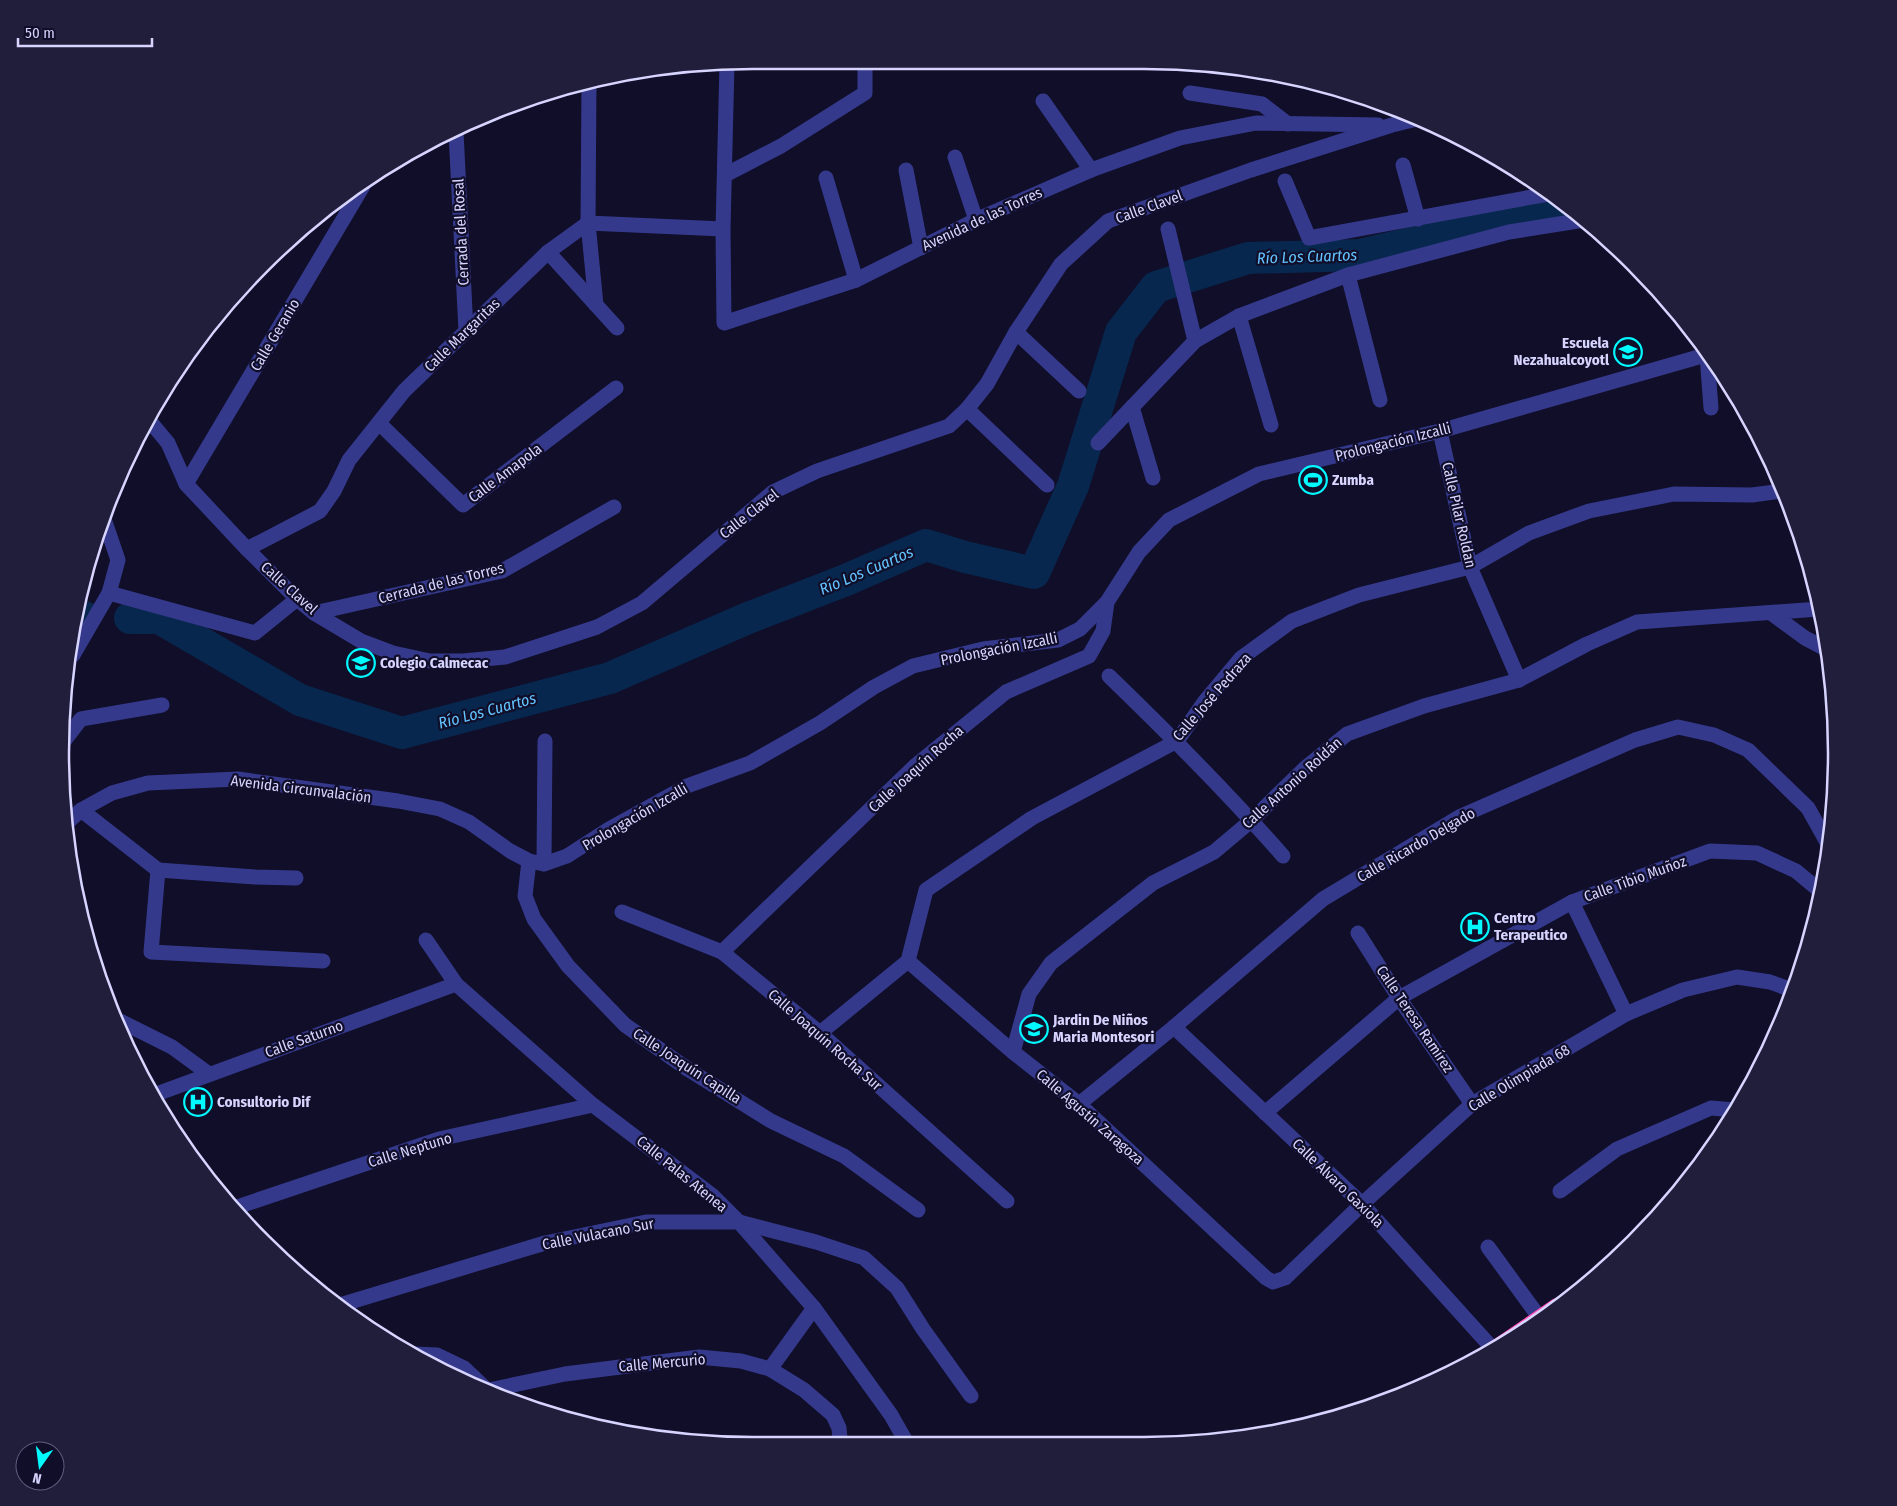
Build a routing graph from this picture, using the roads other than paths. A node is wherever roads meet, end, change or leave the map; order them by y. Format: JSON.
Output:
{"nodes":[{"id":1,"x":865,"y":69,"type":"edge"},
{"id":2,"x":727,"y":70,"type":"edge"},
{"id":3,"x":589,"y":89,"type":"edge"},
{"id":4,"x":1190,"y":93,"type":"dead end"},
{"id":5,"x":1043,"y":102,"type":"dead end"},
{"id":6,"x":1407,"y":121,"type":"edge"},
{"id":7,"x":1288,"y":124,"type":"junction"},
{"id":8,"x":1392,"y":125,"type":"junction"},
{"id":9,"x":456,"y":136,"type":"edge"},
{"id":10,"x":955,"y":156,"type":"dead end"},
{"id":11,"x":1403,"y":165,"type":"dead end"},
{"id":12,"x":906,"y":170,"type":"dead end"},
{"id":13,"x":1091,"y":170,"type":"junction"},
{"id":14,"x":725,"y":175,"type":"junction"},
{"id":15,"x":826,"y":178,"type":"dead end"},
{"id":16,"x":1285,"y":181,"type":"dead end"},
{"id":17,"x":1536,"y":192,"type":"edge"},
{"id":18,"x":358,"y":195,"type":"edge"},
{"id":19,"x":1418,"y":219,"type":"junction"},
{"id":20,"x":976,"y":220,"type":"junction"},
{"id":21,"x":1575,"y":222,"type":"edge"},
{"id":22,"x":588,"y":223,"type":"junction"},
{"id":23,"x":723,"y":229,"type":"junction"},
{"id":24,"x":1168,"y":229,"type":"dead end"},
{"id":25,"x":921,"y":248,"type":"junction"},
{"id":26,"x":548,"y":252,"type":"junction"},
{"id":27,"x":1348,"y":274,"type":"junction"},
{"id":28,"x":856,"y":280,"type":"junction"},
{"id":29,"x":596,"y":305,"type":"junction"},
{"id":30,"x":1240,"y":316,"type":"junction"},
{"id":31,"x":617,"y":328,"type":"dead end"},
{"id":32,"x":466,"y":331,"type":"junction"},
{"id":33,"x":1016,"y":332,"type":"junction"},
{"id":34,"x":1195,"y":341,"type":"junction"},
{"id":35,"x":1702,"y":357,"type":"edge"},
{"id":36,"x":1709,"y":367,"type":"edge"},
{"id":37,"x":616,"y":388,"type":"dead end"},
{"id":38,"x":1079,"y":391,"type":"dead end"},
{"id":39,"x":1380,"y":400,"type":"dead end"},
{"id":40,"x":1132,"y":407,"type":"junction"},
{"id":41,"x":1711,"y":408,"type":"dead end"},
{"id":42,"x":967,"y":409,"type":"junction"},
{"id":43,"x":379,"y":423,"type":"junction"},
{"id":44,"x":153,"y":425,"type":"edge"},
{"id":45,"x":1271,"y":425,"type":"dead end"},
{"id":46,"x":1440,"y":431,"type":"junction"},
{"id":47,"x":1098,"y":443,"type":"dead end"},
{"id":48,"x":1153,"y":478,"type":"dead end"},
{"id":49,"x":186,"y":484,"type":"junction"},
{"id":50,"x":1047,"y":485,"type":"dead end"},
{"id":51,"x":1776,"y":492,"type":"edge"},
{"id":52,"x":614,"y":506,"type":"dead end"},
{"id":53,"x":106,"y":530,"type":"edge"},
{"id":54,"x":247,"y":549,"type":"junction"},
{"id":55,"x":1470,"y":567,"type":"junction"},
{"id":56,"x":109,"y":593,"type":"junction"},
{"id":57,"x":297,"y":599,"type":"junction"},
{"id":58,"x":1106,"y":602,"type":"junction"},
{"id":59,"x":1813,"y":610,"type":"edge"},
{"id":60,"x":314,"y":613,"type":"junction"},
{"id":61,"x":1770,"y":613,"type":"junction"},
{"id":62,"x":1819,"y":645,"type":"edge"},
{"id":63,"x":78,"y":648,"type":"edge"},
{"id":64,"x":1109,"y":676,"type":"dead end"},
{"id":65,"x":1518,"y":680,"type":"junction"},
{"id":66,"x":162,"y":705,"type":"dead end"},
{"id":67,"x":69,"y":734,"type":"edge"},
{"id":68,"x":545,"y":741,"type":"dead end"},
{"id":69,"x":1177,"y":741,"type":"junction"},
{"id":70,"x":81,"y":810,"type":"junction"},
{"id":71,"x":72,"y":818,"type":"edge"},
{"id":72,"x":1252,"y":820,"type":"junction"},
{"id":73,"x":1823,"y":835,"type":"edge"},
{"id":74,"x":1283,"y":856,"type":"dead end"},
{"id":75,"x":529,"y":861,"type":"junction"},
{"id":76,"x":544,"y":864,"type":"junction"},
{"id":77,"x":158,"y":870,"type":"junction"},
{"id":78,"x":296,"y":878,"type":"dead end"},
{"id":79,"x":1815,"y":887,"type":"edge"},
{"id":80,"x":1572,"y":902,"type":"junction"},
{"id":81,"x":622,"y":912,"type":"dead end"},
{"id":82,"x":1358,"y":934,"type":"dead end"},
{"id":83,"x":426,"y":940,"type":"dead end"},
{"id":84,"x":722,"y":952,"type":"junction"},
{"id":85,"x":323,"y":961,"type":"dead end"},
{"id":86,"x":908,"y":961,"type":"junction"},
{"id":87,"x":456,"y":984,"type":"junction"},
{"id":88,"x":1786,"y":988,"type":"edge"},
{"id":89,"x":1399,"y":998,"type":"junction"},
{"id":90,"x":1626,"y":1014,"type":"junction"},
{"id":91,"x":125,"y":1023,"type":"edge"},
{"id":92,"x":1174,"y":1027,"type":"junction"},
{"id":93,"x":820,"y":1033,"type":"junction"},
{"id":94,"x":1013,"y":1052,"type":"junction"},
{"id":95,"x":209,"y":1074,"type":"junction"},
{"id":96,"x":159,"y":1093,"type":"edge"},
{"id":97,"x":1079,"y":1104,"type":"junction"},
{"id":98,"x":1472,"y":1104,"type":"junction"},
{"id":99,"x":593,"y":1105,"type":"junction"},
{"id":100,"x":1728,"y":1109,"type":"edge"},
{"id":101,"x":1265,"y":1113,"type":"junction"},
{"id":102,"x":1560,"y":1191,"type":"dead end"},
{"id":103,"x":1007,"y":1202,"type":"dead end"},
{"id":104,"x":1362,"y":1204,"type":"junction"},
{"id":105,"x":241,"y":1206,"type":"edge"},
{"id":106,"x":918,"y":1210,"type":"dead end"},
{"id":107,"x":739,"y":1222,"type":"junction"},
{"id":108,"x":1488,"y":1247,"type":"dead end"},
{"id":109,"x":1266,"y":1278,"type":"joint"},
{"id":110,"x":346,"y":1303,"type":"edge"},
{"id":111,"x":814,"y":1308,"type":"junction"},
{"id":112,"x":1536,"y":1313,"type":"edge"},
{"id":113,"x":1489,"y":1344,"type":"edge"},
{"id":114,"x":428,"y":1355,"type":"edge"},
{"id":115,"x":770,"y":1369,"type":"junction"},
{"id":116,"x":472,"y":1377,"type":"edge"},
{"id":117,"x":498,"y":1388,"type":"edge"},
{"id":118,"x":971,"y":1396,"type":"dead end"},
{"id":119,"x":836,"y":1437,"type":"edge"},
{"id":120,"x":903,"y":1437,"type":"edge"}],
"edges":[{"from":1,"to":14,"type":"street"},
{"from":2,"to":14,"type":"street","name":"Avenida de las Torres"},
{"from":3,"to":22,"type":"street"},
{"from":4,"to":7,"type":"street"},
{"from":5,"to":13,"type":"street"},
{"from":6,"to":8,"type":"street","name":"Calle Clavel"},
{"from":7,"to":8,"type":"street","name":"Avenida de las Torres"},
{"from":7,"to":13,"type":"street","name":"Avenida de las Torres"},
{"from":8,"to":33,"type":"street","name":"Calle Clavel"},
{"from":9,"to":32,"type":"street","name":"Cerrada del Rosal"},
{"from":10,"to":20,"type":"street"},
{"from":11,"to":19,"type":"street"},
{"from":12,"to":25,"type":"street"},
{"from":13,"to":20,"type":"street","name":"Avenida de las Torres"},
{"from":14,"to":23,"type":"street","name":"Avenida de las Torres"},
{"from":15,"to":28,"type":"street"},
{"from":16,"to":19,"type":"street"},
{"from":17,"to":19,"type":"street"},
{"from":18,"to":49,"type":"street","name":"Calle Geranio"},
{"from":20,"to":25,"type":"street","name":"Avenida de las Torres"},
{"from":21,"to":27,"type":"street"},
{"from":22,"to":23,"type":"street"},
{"from":22,"to":26,"type":"street","name":"Calle Margaritas"},
{"from":22,"to":29,"type":"street"},
{"from":23,"to":28,"type":"street","name":"Avenida de las Torres"},
{"from":24,"to":34,"type":"street"},
{"from":25,"to":28,"type":"street","name":"Avenida de las Torres"},
{"from":26,"to":29,"type":"street"},
{"from":26,"to":32,"type":"street","name":"Calle Margaritas"},
{"from":27,"to":30,"type":"street"},
{"from":27,"to":39,"type":"street"},
{"from":29,"to":31,"type":"street"},
{"from":30,"to":34,"type":"street"},
{"from":30,"to":45,"type":"street"},
{"from":32,"to":43,"type":"street","name":"Calle Margaritas"},
{"from":33,"to":38,"type":"street"},
{"from":33,"to":42,"type":"street","name":"Calle Clavel"},
{"from":34,"to":40,"type":"street"},
{"from":35,"to":46,"type":"street","name":"Prolongación Izcalli"},
{"from":36,"to":41,"type":"street"},
{"from":37,"to":43,"type":"street","name":"Calle Amapola"},
{"from":40,"to":47,"type":"street"},
{"from":40,"to":48,"type":"street"},
{"from":42,"to":50,"type":"street"},
{"from":42,"to":60,"type":"street","name":"Calle Clavel"},
{"from":43,"to":54,"type":"street","name":"Calle Margaritas"},
{"from":44,"to":49,"type":"street","name":"Calle Clavel"},
{"from":46,"to":55,"type":"street","name":"Calle Pilar Roldan"},
{"from":46,"to":58,"type":"street","name":"Prolongación Izcalli"},
{"from":49,"to":54,"type":"street","name":"Calle Clavel"},
{"from":51,"to":55,"type":"street","name":"Calle José Pedraza"},
{"from":52,"to":60,"type":"street","name":"Cerrada de las Torres"},
{"from":53,"to":56,"type":"street"},
{"from":54,"to":57,"type":"street","name":"Calle Clavel"},
{"from":55,"to":65,"type":"street","name":"Calle Pilar Roldan"},
{"from":55,"to":69,"type":"street","name":"Calle José Pedraza"},
{"from":56,"to":57,"type":"street"},
{"from":56,"to":63,"type":"street"},
{"from":57,"to":60,"type":"street","name":"Calle Clavel"},
{"from":58,"to":76,"type":"street","name":"Prolongación Izcalli"},
{"from":58,"to":84,"type":"street","name":"Calle Joaquín Rocha"},
{"from":59,"to":61,"type":"street","name":"Calle Antonio Roldán"},
{"from":61,"to":62,"type":"street"},
{"from":61,"to":65,"type":"street","name":"Calle Antonio Roldán"},
{"from":64,"to":69,"type":"street"},
{"from":65,"to":72,"type":"street","name":"Calle Antonio Roldán"},
{"from":66,"to":67,"type":"street"},
{"from":68,"to":76,"type":"street"},
{"from":69,"to":72,"type":"street"},
{"from":69,"to":86,"type":"street","name":"Calle José Pedraza"},
{"from":70,"to":71,"type":"street","name":"Avenida Circunvalación"},
{"from":70,"to":75,"type":"street","name":"Avenida Circunvalación"},
{"from":70,"to":77,"type":"street"},
{"from":72,"to":74,"type":"street"},
{"from":72,"to":94,"type":"street","name":"Calle Antonio Roldán"},
{"from":73,"to":92,"type":"street","name":"Calle Ricardo Delgado"},
{"from":75,"to":76,"type":"street"},
{"from":75,"to":106,"type":"street","name":"Calle Joaquín Capilla"},
{"from":77,"to":78,"type":"street"},
{"from":77,"to":85,"type":"street"},
{"from":79,"to":80,"type":"street","name":"Calle Tibio Muñoz"},
{"from":80,"to":89,"type":"street","name":"Calle Tibio Muñoz"},
{"from":80,"to":90,"type":"street"},
{"from":81,"to":84,"type":"street","name":"Calle Joaquín Rocha Sur"},
{"from":82,"to":89,"type":"street","name":"Calle Teresa Ramírez"},
{"from":83,"to":87,"type":"street","name":"Calle Palas Atenea"},
{"from":84,"to":93,"type":"street","name":"Calle Joaquín Rocha Sur"},
{"from":86,"to":93,"type":"street"},
{"from":86,"to":94,"type":"street","name":"Calle Agustín Zaragoza"},
{"from":87,"to":95,"type":"street","name":"Calle Saturno"},
{"from":87,"to":99,"type":"street","name":"Calle Palas Atenea"},
{"from":88,"to":90,"type":"street","name":"Calle Olimpiada 68"},
{"from":89,"to":98,"type":"street","name":"Calle Teresa Ramírez"},
{"from":89,"to":101,"type":"street","name":"Calle Tibio Muñoz"},
{"from":90,"to":98,"type":"street","name":"Calle Olimpiada 68"},
{"from":91,"to":95,"type":"street"},
{"from":92,"to":97,"type":"street","name":"Calle Ricardo Delgado"},
{"from":92,"to":101,"type":"street","name":"Calle Álvaro Gaxiola"},
{"from":93,"to":103,"type":"street","name":"Calle Joaquín Rocha Sur"},
{"from":94,"to":97,"type":"street","name":"Calle Agustín Zaragoza"},
{"from":95,"to":96,"type":"street","name":"Calle Saturno"},
{"from":97,"to":109,"type":"street","name":"Calle Agustín Zaragoza"},
{"from":98,"to":104,"type":"street","name":"Calle Olimpiada 68"},
{"from":99,"to":105,"type":"street","name":"Calle Neptuno"},
{"from":99,"to":107,"type":"street","name":"Calle Palas Atenea"},
{"from":100,"to":102,"type":"street"},
{"from":101,"to":104,"type":"street","name":"Calle Álvaro Gaxiola"},
{"from":104,"to":109,"type":"street","name":"Calle Olimpiada 68"},
{"from":104,"to":113,"type":"street","name":"Calle Álvaro Gaxiola"},
{"from":107,"to":110,"type":"street","name":"Calle Vulacano Sur"},
{"from":107,"to":111,"type":"street","name":"Calle Palas Atenea"},
{"from":107,"to":118,"type":"street","name":"Calle Vulacano Sur"},
{"from":108,"to":112,"type":"street"},
{"from":111,"to":115,"type":"street"},
{"from":111,"to":120,"type":"street","name":"Calle Palas Atenea"},
{"from":114,"to":116,"type":"street"},
{"from":115,"to":117,"type":"street","name":"Calle Mercurio"},
{"from":115,"to":119,"type":"street","name":"Calle Mercurio"}]}
